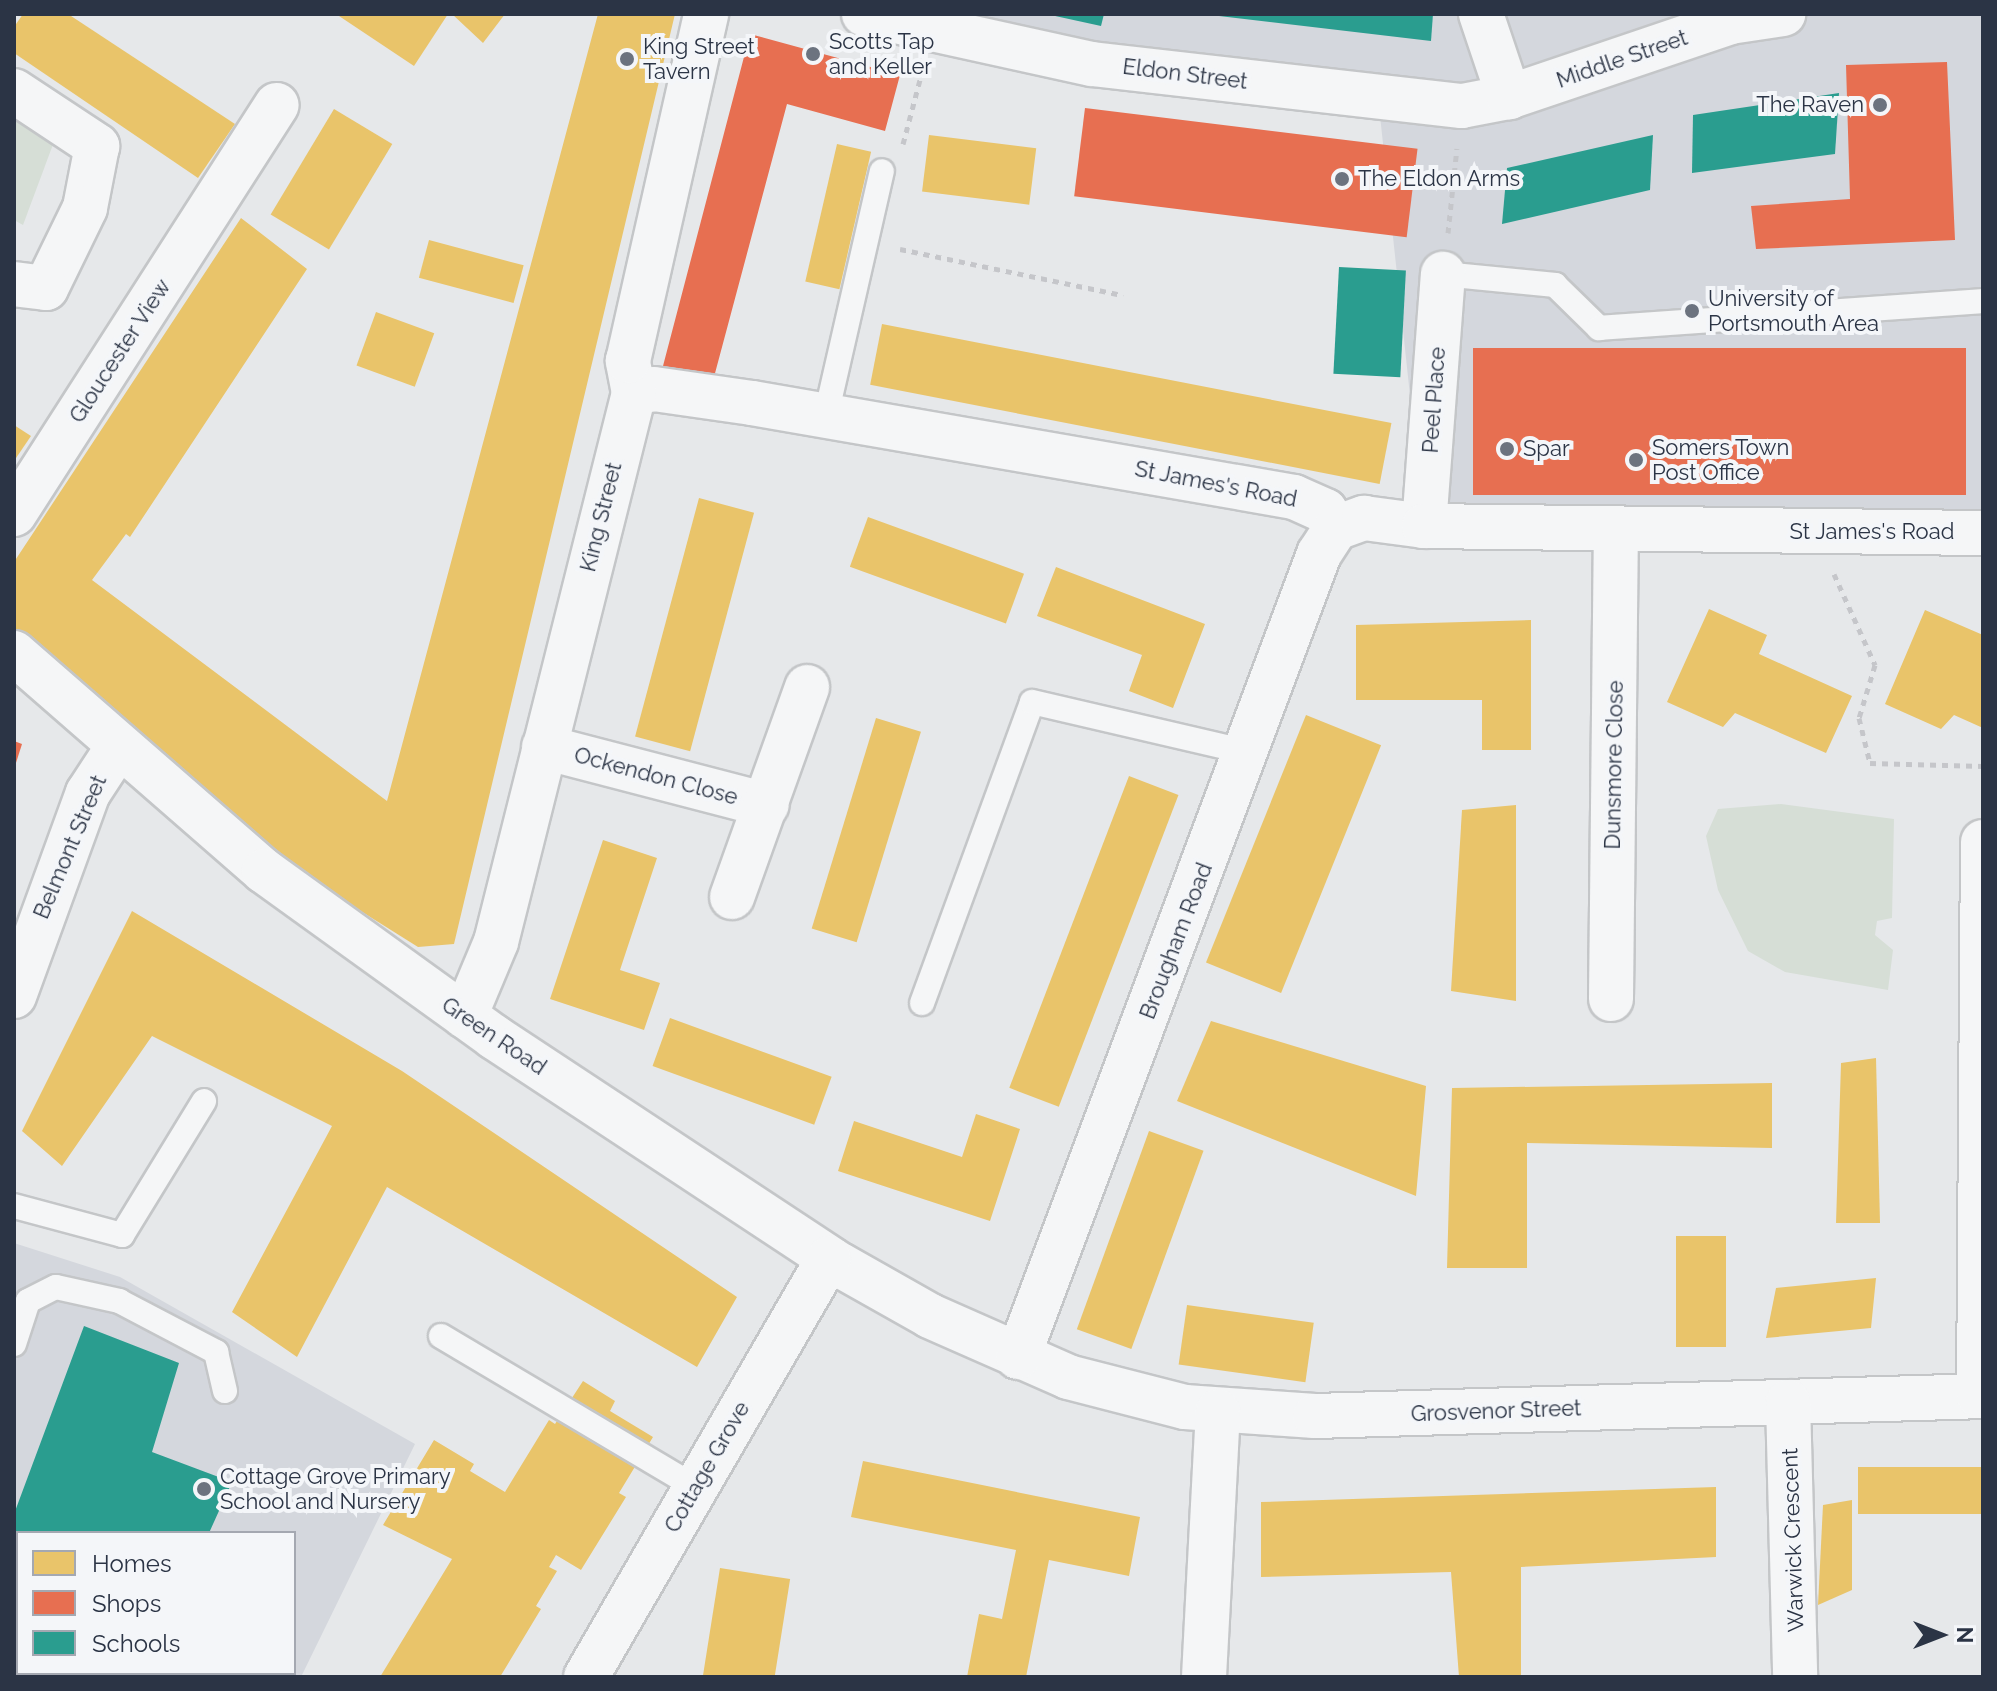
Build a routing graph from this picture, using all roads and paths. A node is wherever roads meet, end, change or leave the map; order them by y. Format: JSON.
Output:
{"nodes":[{"id":1,"x":706,"y":14,"type":"edge"},
{"id":2,"x":864,"y":14,"type":"edge"},
{"id":3,"x":1481,"y":14,"type":"edge"},
{"id":4,"x":1783,"y":14,"type":"edge"},
{"id":5,"x":935,"y":29,"type":"junction"},
{"id":6,"x":14,"y":91,"type":"edge"},
{"id":7,"x":1509,"y":97,"type":"junction"},
{"id":8,"x":277,"y":105,"type":"dead end"},
{"id":9,"x":1462,"y":106,"type":"junction"},
{"id":10,"x":882,"y":171,"type":"joint"},
{"id":11,"x":864,"y":242,"type":"junction"},
{"id":12,"x":1443,"y":274,"type":"junction"},
{"id":13,"x":14,"y":284,"type":"edge"},
{"id":14,"x":1123,"y":295,"type":"dead end"},
{"id":15,"x":1983,"y":301,"type":"edge"},
{"id":16,"x":634,"y":393,"type":"junction"},
{"id":17,"x":826,"y":415,"type":"junction"},
{"id":18,"x":14,"y":514,"type":"edge"},
{"id":19,"x":1424,"y":526,"type":"junction"},
{"id":20,"x":1336,"y":528,"type":"junction"},
{"id":21,"x":1616,"y":531,"type":"junction"},
{"id":22,"x":1815,"y":532,"type":"junction"},
{"id":23,"x":1983,"y":533,"type":"edge"},
{"id":24,"x":14,"y":653,"type":"edge"},
{"id":25,"x":807,"y":687,"type":"dead end"},
{"id":26,"x":118,"y":747,"type":"junction"},
{"id":27,"x":544,"y":747,"type":"junction"},
{"id":28,"x":1247,"y":752,"type":"junction"},
{"id":29,"x":1983,"y":766,"type":"edge"},
{"id":30,"x":767,"y":805,"type":"junction"},
{"id":31,"x":1983,"y":842,"type":"edge"},
{"id":32,"x":732,"y":897,"type":"dead end"},
{"id":33,"x":14,"y":996,"type":"edge"},
{"id":34,"x":1611,"y":999,"type":"dead end"},
{"id":35,"x":922,"y":1003,"type":"dead end"},
{"id":36,"x":465,"y":1016,"type":"junction"},
{"id":37,"x":204,"y":1101,"type":"dead end"},
{"id":38,"x":14,"y":1206,"type":"edge"},
{"id":39,"x":829,"y":1258,"type":"junction"},
{"id":40,"x":441,"y":1336,"type":"dead end"},
{"id":41,"x":14,"y":1344,"type":"edge"},
{"id":42,"x":1018,"y":1357,"type":"junction"},
{"id":43,"x":225,"y":1391,"type":"dead end"},
{"id":44,"x":1981,"y":1396,"type":"edge"},
{"id":45,"x":1788,"y":1402,"type":"junction"},
{"id":46,"x":1218,"y":1411,"type":"junction"},
{"id":47,"x":695,"y":1487,"type":"junction"},
{"id":48,"x":586,"y":1677,"type":"edge"},
{"id":49,"x":1204,"y":1677,"type":"edge"},
{"id":50,"x":1795,"y":1677,"type":"edge"}],
"edges":[{"from":1,"to":16,"type":"street","name":"King Street"},
{"from":2,"to":5,"type":"street","name":"Eldon Street"},
{"from":3,"to":7,"type":"street"},
{"from":4,"to":7,"type":"street","name":"Middle Street"},
{"from":5,"to":9,"type":"street","name":"Eldon Street"},
{"from":5,"to":10,"type":"path"},
{"from":6,"to":13,"type":"street"},
{"from":7,"to":9,"type":"street","name":"Eldon Street"},
{"from":8,"to":18,"type":"street","name":"Gloucester View"},
{"from":9,"to":12,"type":"path"},
{"from":10,"to":11,"type":"lane"},
{"from":11,"to":14,"type":"path"},
{"from":11,"to":17,"type":"lane"},
{"from":12,"to":15,"type":"lane"},
{"from":12,"to":19,"type":"street","name":"Peel Place"},
{"from":16,"to":17,"type":"street","name":"St James's Road"},
{"from":16,"to":27,"type":"street","name":"King Street"},
{"from":17,"to":20,"type":"street","name":"St James's Road"},
{"from":19,"to":20,"type":"street","name":"St James's Road"},
{"from":19,"to":21,"type":"street","name":"St James's Road"},
{"from":20,"to":28,"type":"street","name":"Brougham Road"},
{"from":21,"to":22,"type":"street","name":"St James's Road"},
{"from":21,"to":34,"type":"street","name":"Dunsmore Close"},
{"from":22,"to":23,"type":"street","name":"St James's Road"},
{"from":22,"to":29,"type":"path"},
{"from":24,"to":26,"type":"street","name":"Green Road"},
{"from":25,"to":30,"type":"street","name":"Ockendon Close"},
{"from":26,"to":33,"type":"street","name":"Belmont Street"},
{"from":26,"to":36,"type":"street","name":"Green Road"},
{"from":27,"to":30,"type":"street","name":"Ockendon Close"},
{"from":27,"to":36,"type":"street","name":"King Street"},
{"from":28,"to":35,"type":"lane"},
{"from":28,"to":42,"type":"street","name":"Brougham Road"},
{"from":30,"to":32,"type":"street","name":"Ockendon Close"},
{"from":31,"to":44,"type":"street"},
{"from":36,"to":39,"type":"street","name":"Green Road"},
{"from":37,"to":38,"type":"lane"},
{"from":39,"to":42,"type":"street","name":"Green Road"},
{"from":39,"to":47,"type":"street","name":"Cottage Grove"},
{"from":40,"to":47,"type":"lane"},
{"from":41,"to":43,"type":"lane"},
{"from":42,"to":46,"type":"street","name":"Grosvenor Street"},
{"from":44,"to":45,"type":"street","name":"Grosvenor Street"},
{"from":45,"to":46,"type":"street","name":"Grosvenor Street"},
{"from":45,"to":50,"type":"street","name":"Warwick Crescent"},
{"from":46,"to":49,"type":"street"},
{"from":47,"to":48,"type":"street","name":"Cottage Grove"}]}
